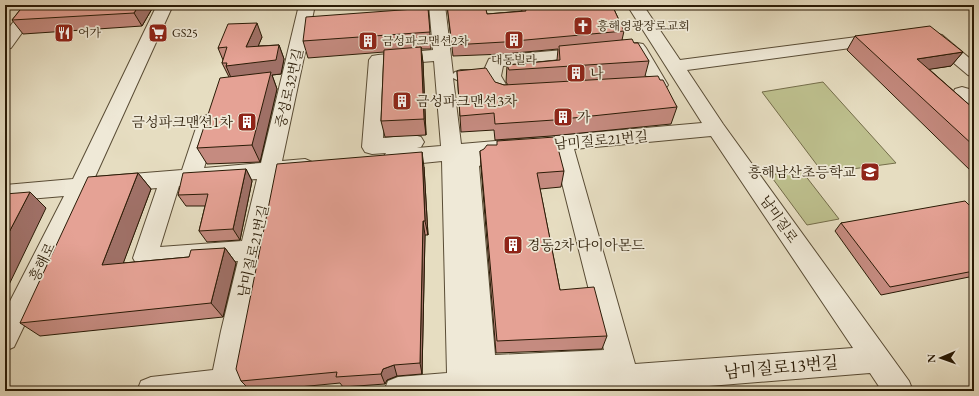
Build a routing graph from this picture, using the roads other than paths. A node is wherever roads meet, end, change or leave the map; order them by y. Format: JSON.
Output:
{"nodes":[{"id":1,"x":34,"y":5,"type":"edge"},
{"id":2,"x":165,"y":5,"type":"edge"},
{"id":3,"x":306,"y":5,"type":"edge"},
{"id":4,"x":635,"y":5,"type":"edge"},
{"id":5,"x":432,"y":14,"type":"edge"},
{"id":6,"x":921,"y":34,"type":"edge"},
{"id":7,"x":898,"y":37,"type":"edge"},
{"id":8,"x":5,"y":44,"type":"edge"},
{"id":9,"x":434,"y":55,"type":"junction"},
{"id":10,"x":974,"y":71,"type":"edge"},
{"id":11,"x":680,"y":75,"type":"junction"},
{"id":12,"x":444,"y":76,"type":"junction"},
{"id":13,"x":492,"y":76,"type":"junction"},
{"id":14,"x":291,"y":80,"type":"junction"},
{"id":15,"x":269,"y":82,"type":"edge"},
{"id":16,"x":534,"y":92,"type":"edge"},
{"id":17,"x":214,"y":102,"type":"edge"},
{"id":18,"x":716,"y":129,"type":"junction"},
{"id":19,"x":458,"y":148,"type":"junction"},
{"id":20,"x":564,"y":148,"type":"junction"},
{"id":21,"x":357,"y":162,"type":"edge"},
{"id":22,"x":326,"y":165,"type":"edge"},
{"id":23,"x":271,"y":170,"type":"junction"},
{"id":24,"x":181,"y":177,"type":"junction"},
{"id":25,"x":80,"y":187,"type":"junction"},
{"id":26,"x":5,"y":193,"type":"edge"},
{"id":27,"x":253,"y":250,"type":"junction"},
{"id":28,"x":5,"y":338,"type":"edge"},
{"id":29,"x":877,"y":359,"type":"junction"},
{"id":30,"x":623,"y":371,"type":"junction"},
{"id":31,"x":676,"y":383,"type":"edge"},
{"id":32,"x":461,"y":386,"type":"junction"},
{"id":33,"x":554,"y":386,"type":"edge"},
{"id":34,"x":230,"y":387,"type":"edge"},
{"id":35,"x":151,"y":391,"type":"edge"},
{"id":36,"x":398,"y":391,"type":"edge"},
{"id":37,"x":899,"y":391,"type":"edge"}],
"edges":[{"from":1,"to":8,"type":"street"},
{"from":2,"to":25,"type":"street"},
{"from":3,"to":14,"type":"street","name":"중성로32번길"},
{"from":4,"to":11,"type":"street","name":"남미질로"},
{"from":5,"to":9,"type":"street"},
{"from":6,"to":10,"type":"street"},
{"from":7,"to":11,"type":"street"},
{"from":9,"to":12,"type":"street"},
{"from":9,"to":19,"type":"street"},
{"from":9,"to":19,"type":"street"},
{"from":11,"to":13,"type":"street"},
{"from":11,"to":18,"type":"street","name":"남미질로"},
{"from":12,"to":13,"type":"street"},
{"from":12,"to":19,"type":"street"},
{"from":13,"to":16,"type":"street"},
{"from":14,"to":15,"type":"street"},
{"from":14,"to":23,"type":"street","name":"중성로32번길"},
{"from":17,"to":24,"type":"street"},
{"from":18,"to":20,"type":"street","name":"남미질로21번길"},
{"from":18,"to":29,"type":"street","name":"남미질로"},
{"from":19,"to":20,"type":"street","name":"남미질로21번길"},
{"from":19,"to":21,"type":"street","name":"남미질로21번길"},
{"from":19,"to":30,"type":"street"},
{"from":19,"to":32,"type":"street"},
{"from":20,"to":30,"type":"street"},
{"from":22,"to":23,"type":"street"},
{"from":23,"to":24,"type":"street"},
{"from":23,"to":27,"type":"street","name":"남미질로21번길"},
{"from":24,"to":25,"type":"street"},
{"from":24,"to":27,"type":"street"},
{"from":25,"to":26,"type":"street"},
{"from":25,"to":28,"type":"street","name":"흥해로"},
{"from":27,"to":34,"type":"street","name":"남미질로21번길"},
{"from":29,"to":31,"type":"street","name":"남미질로13번길"},
{"from":29,"to":37,"type":"street","name":"남미질로"},
{"from":30,"to":31,"type":"street","name":"남미질로13번길"},
{"from":30,"to":33,"type":"street","name":"남미질로13번길"},
{"from":32,"to":33,"type":"street","name":"남미질로13번길"},
{"from":32,"to":36,"type":"street","name":"남미질로13번길"},
{"from":34,"to":35,"type":"street"}]}
